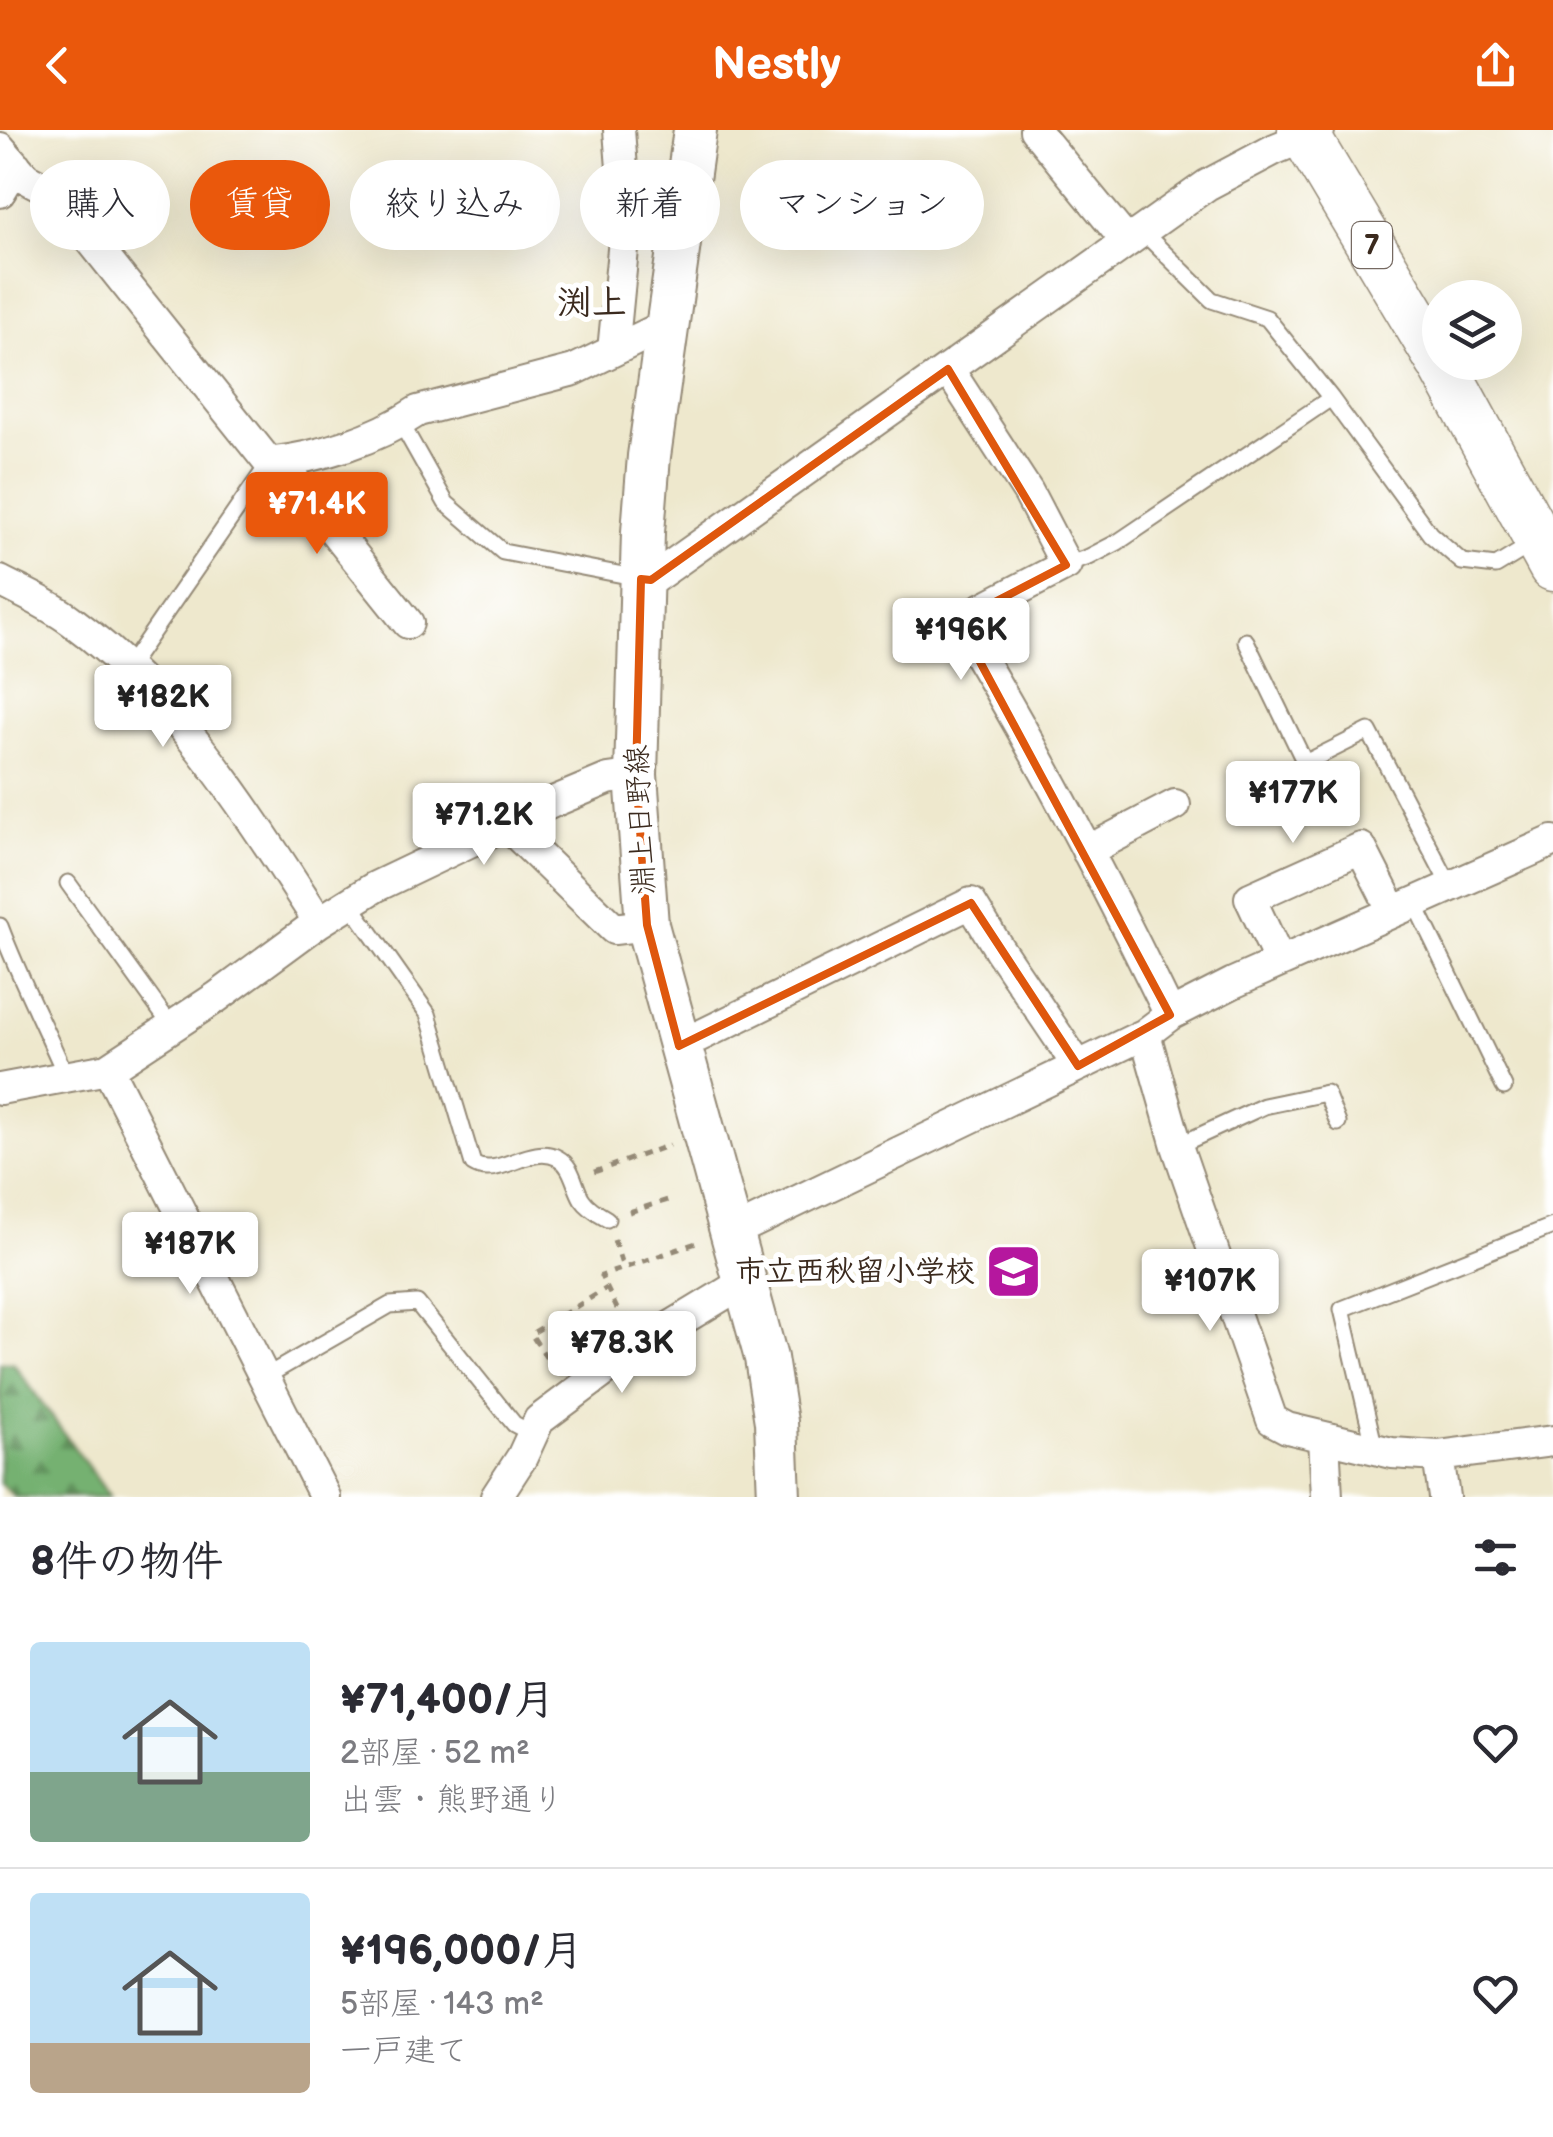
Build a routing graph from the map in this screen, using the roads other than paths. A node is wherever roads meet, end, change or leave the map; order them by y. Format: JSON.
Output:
{"nodes":[{"id":1,"x":619,"y":130,"type":"edge"},
{"id":2,"x":695,"y":130,"type":"edge"},
{"id":3,"x":1035,"y":130,"type":"edge"},
{"id":4,"x":1310,"y":133,"type":"edge"},
{"id":5,"x":8,"y":157,"type":"edge"},
{"id":6,"x":0,"y":192,"type":"edge"},
{"id":7,"x":1135,"y":236,"type":"junction"},
{"id":8,"x":668,"y":324,"type":"junction"},
{"id":9,"x":1422,"y":330,"type":"edge"},
{"id":10,"x":613,"y":351,"type":"junction"},
{"id":11,"x":948,"y":370,"type":"junction"},
{"id":12,"x":1450,"y":380,"type":"edge"},
{"id":13,"x":1330,"y":398,"type":"junction"},
{"id":14,"x":400,"y":423,"type":"junction"},
{"id":15,"x":279,"y":462,"type":"junction"},
{"id":16,"x":1546,"y":554,"type":"edge"},
{"id":17,"x":1066,"y":564,"type":"junction"},
{"id":18,"x":641,"y":579,"type":"junction"},
{"id":19,"x":0,"y":581,"type":"edge"},
{"id":20,"x":408,"y":622,"type":"dead end"},
{"id":21,"x":1246,"y":641,"type":"dead end"},
{"id":22,"x":127,"y":669,"type":"junction"},
{"id":23,"x":636,"y":775,"type":"junction"},
{"id":24,"x":1175,"y":805,"type":"dead end"},
{"id":25,"x":506,"y":824,"type":"junction"},
{"id":26,"x":1553,"y":841,"type":"edge"},
{"id":27,"x":1088,"y":851,"type":"junction"},
{"id":28,"x":68,"y":882,"type":"dead end"},
{"id":29,"x":1450,"y":886,"type":"junction"},
{"id":30,"x":349,"y":902,"type":"junction"},
{"id":31,"x":1404,"y":907,"type":"junction"},
{"id":32,"x":318,"y":922,"type":"junction"},
{"id":33,"x":647,"y":925,"type":"junction"},
{"id":34,"x":0,"y":926,"type":"edge"},
{"id":35,"x":1280,"y":962,"type":"junction"},
{"id":36,"x":1170,"y":1016,"type":"junction"},
{"id":37,"x":172,"y":1026,"type":"junction"},
{"id":38,"x":1144,"y":1034,"type":"junction"},
{"id":39,"x":679,"y":1046,"type":"junction"},
{"id":40,"x":1078,"y":1066,"type":"junction"},
{"id":41,"x":108,"y":1069,"type":"junction"},
{"id":42,"x":66,"y":1076,"type":"junction"},
{"id":43,"x":1504,"y":1087,"type":"dead end"},
{"id":44,"x":0,"y":1089,"type":"edge"},
{"id":45,"x":1338,"y":1124,"type":"dead end"},
{"id":46,"x":1177,"y":1146,"type":"junction"},
{"id":47,"x":607,"y":1219,"type":"road end"},
{"id":48,"x":1553,"y":1226,"type":"edge"},
{"id":49,"x":715,"y":1238,"type":"junction"},
{"id":50,"x":746,"y":1281,"type":"junction"},
{"id":51,"x":263,"y":1378,"type":"junction"},
{"id":52,"x":533,"y":1434,"type":"junction"},
{"id":53,"x":1324,"y":1437,"type":"junction"},
{"id":54,"x":1553,"y":1441,"type":"edge"},
{"id":55,"x":1375,"y":1449,"type":"junction"},
{"id":56,"x":1438,"y":1456,"type":"junction"},
{"id":57,"x":781,"y":1496,"type":"edge"},
{"id":58,"x":325,"y":1497,"type":"edge"},
{"id":59,"x":496,"y":1497,"type":"edge"},
{"id":60,"x":1327,"y":1497,"type":"edge"},
{"id":61,"x":1444,"y":1497,"type":"edge"}],
"edges":[{"from":1,"to":10,"type":"street"},
{"from":2,"to":8,"type":"main road","name":"淵上日野線"},
{"from":3,"to":7,"type":"street"},
{"from":4,"to":7,"type":"street"},
{"from":4,"to":9,"type":"main road","number":"7"},
{"from":5,"to":6,"type":"street"},
{"from":5,"to":15,"type":"street"},
{"from":7,"to":11,"type":"street"},
{"from":7,"to":13,"type":"lane"},
{"from":8,"to":10,"type":"street"},
{"from":8,"to":18,"type":"main road","name":"淵上日野線"},
{"from":10,"to":14,"type":"street"},
{"from":11,"to":17,"type":"street"},
{"from":11,"to":18,"type":"street"},
{"from":12,"to":16,"type":"main road","number":"7"},
{"from":13,"to":16,"type":"lane"},
{"from":13,"to":17,"type":"lane"},
{"from":14,"to":15,"type":"street"},
{"from":14,"to":18,"type":"lane"},
{"from":15,"to":20,"type":"street"},
{"from":15,"to":22,"type":"lane"},
{"from":17,"to":27,"type":"street"},
{"from":18,"to":23,"type":"main road","name":"淵上日野線"},
{"from":19,"to":22,"type":"street"},
{"from":21,"to":29,"type":"lane"},
{"from":22,"to":32,"type":"street"},
{"from":23,"to":25,"type":"street"},
{"from":23,"to":33,"type":"main road","name":"淵上日野線"},
{"from":24,"to":27,"type":"street"},
{"from":25,"to":30,"type":"street"},
{"from":25,"to":33,"type":"street"},
{"from":26,"to":29,"type":"street"},
{"from":27,"to":36,"type":"street"},
{"from":28,"to":37,"type":"lane"},
{"from":29,"to":31,"type":"street"},
{"from":30,"to":32,"type":"street"},
{"from":30,"to":47,"type":"lane"},
{"from":31,"to":35,"type":"street"},
{"from":31,"to":35,"type":"street"},
{"from":31,"to":43,"type":"lane"},
{"from":32,"to":37,"type":"street"},
{"from":33,"to":39,"type":"main road","name":"淵上日野線"},
{"from":34,"to":42,"type":"lane"},
{"from":35,"to":36,"type":"street"},
{"from":36,"to":38,"type":"street"},
{"from":37,"to":41,"type":"street"},
{"from":38,"to":40,"type":"street"},
{"from":38,"to":46,"type":"street"},
{"from":39,"to":40,"type":"street"},
{"from":39,"to":49,"type":"main road","name":"淵上日野線"},
{"from":40,"to":49,"type":"street"},
{"from":41,"to":42,"type":"street"},
{"from":41,"to":51,"type":"street"},
{"from":42,"to":44,"type":"street"},
{"from":45,"to":46,"type":"lane"},
{"from":46,"to":53,"type":"street"},
{"from":48,"to":55,"type":"lane"},
{"from":49,"to":50,"type":"main road","name":"淵上日野線"},
{"from":50,"to":52,"type":"street"},
{"from":50,"to":57,"type":"main road","name":"淵上日野線"},
{"from":51,"to":52,"type":"lane"},
{"from":51,"to":58,"type":"street"},
{"from":52,"to":59,"type":"street"},
{"from":53,"to":55,"type":"street"},
{"from":53,"to":60,"type":"street"},
{"from":54,"to":56,"type":"street"},
{"from":55,"to":56,"type":"street"},
{"from":56,"to":61,"type":"street"}]}
